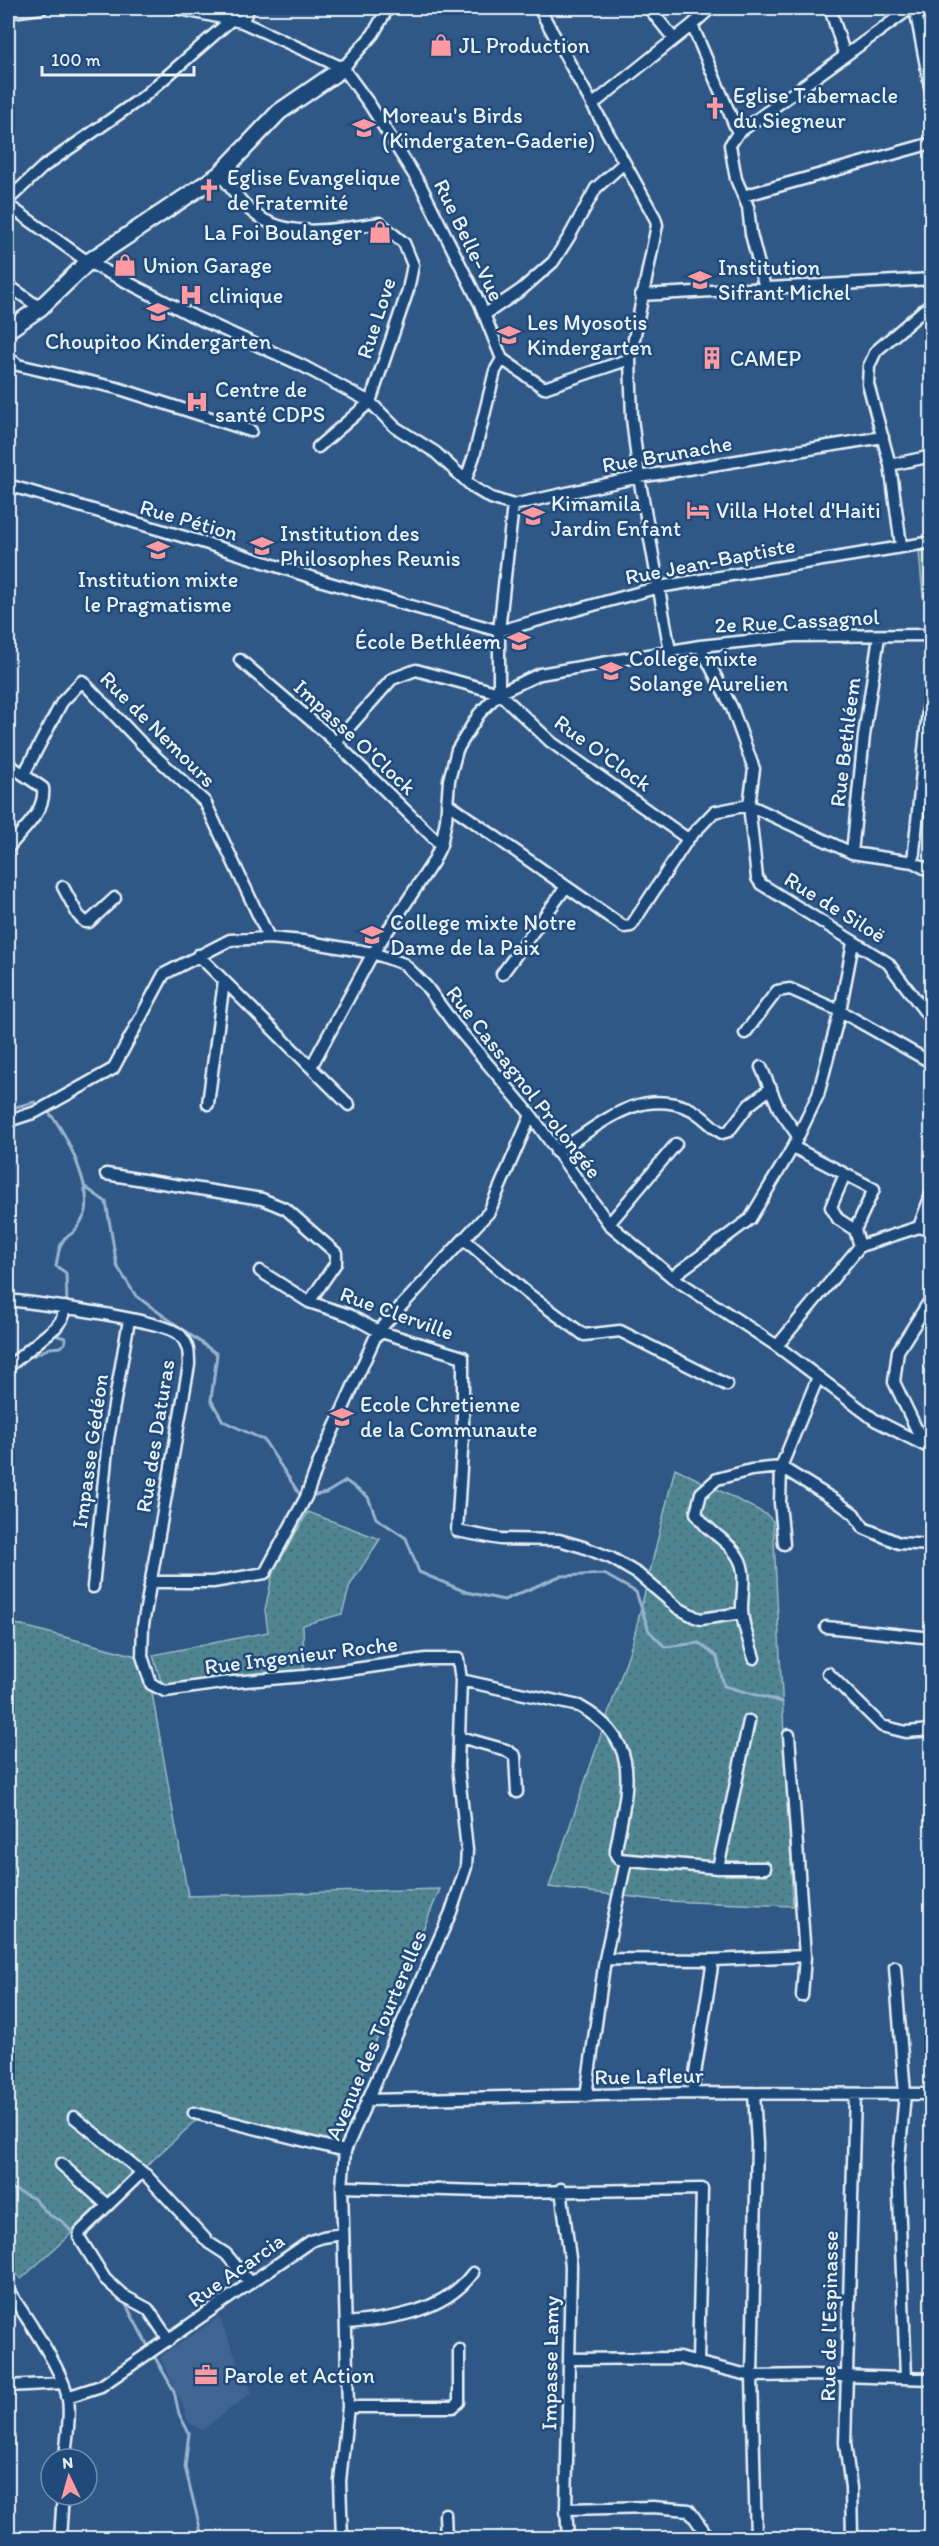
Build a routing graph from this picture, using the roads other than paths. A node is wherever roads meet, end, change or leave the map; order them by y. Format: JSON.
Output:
{"nodes":[{"id":1,"x":42,"y":8,"type":"edge"},
{"id":2,"x":182,"y":8,"type":"edge"},
{"id":3,"x":249,"y":8,"type":"edge"},
{"id":4,"x":388,"y":8,"type":"edge"},
{"id":5,"x":539,"y":8,"type":"edge"},
{"id":6,"x":649,"y":8,"type":"edge"},
{"id":7,"x":711,"y":8,"type":"edge"},
{"id":8,"x":830,"y":8,"type":"edge"},
{"id":9,"x":913,"y":8,"type":"edge"},
{"id":10,"x":10,"y":12,"type":"edge"},
{"id":11,"x":236,"y":21,"type":"junction"},
{"id":12,"x":692,"y":25,"type":"junction"},
{"id":13,"x":674,"y":39,"type":"junction"},
{"id":14,"x":846,"y":56,"type":"junction"},
{"id":15,"x":343,"y":68,"type":"junction"},
{"id":16,"x":932,"y":97,"type":"edge"},
{"id":17,"x":592,"y":105,"type":"junction"},
{"id":18,"x":738,"y":133,"type":"junction"},
{"id":19,"x":932,"y":143,"type":"edge"},
{"id":20,"x":624,"y":163,"type":"junction"},
{"id":21,"x":220,"y":174,"type":"junction"},
{"id":22,"x":743,"y":196,"type":"junction"},
{"id":23,"x":8,"y":200,"type":"edge"},
{"id":24,"x":8,"y":205,"type":"edge"},
{"id":25,"x":88,"y":262,"type":"junction"},
{"id":26,"x":932,"y":279,"type":"edge"},
{"id":27,"x":8,"y":285,"type":"edge"},
{"id":28,"x":765,"y":288,"type":"junction"},
{"id":29,"x":641,"y":295,"type":"junction"},
{"id":30,"x":932,"y":303,"type":"edge"},
{"id":31,"x":40,"y":308,"type":"junction"},
{"id":32,"x":484,"y":315,"type":"junction"},
{"id":33,"x":8,"y":330,"type":"edge"},
{"id":34,"x":8,"y":357,"type":"edge"},
{"id":35,"x":502,"y":359,"type":"junction"},
{"id":36,"x":630,"y":359,"type":"junction"},
{"id":37,"x":370,"y":402,"type":"junction"},
{"id":38,"x":251,"y":431,"type":"dead end"},
{"id":39,"x":883,"y":437,"type":"junction"},
{"id":40,"x":318,"y":447,"type":"dead end"},
{"id":41,"x":932,"y":456,"type":"edge"},
{"id":42,"x":890,"y":465,"type":"junction"},
{"id":43,"x":639,"y":477,"type":"junction"},
{"id":44,"x":466,"y":479,"type":"junction"},
{"id":45,"x":8,"y":485,"type":"edge"},
{"id":46,"x":513,"y":505,"type":"junction"},
{"id":47,"x":932,"y":542,"type":"edge"},
{"id":48,"x":901,"y":545,"type":"junction"},
{"id":49,"x":659,"y":587,"type":"junction"},
{"id":50,"x":499,"y":631,"type":"junction"},
{"id":51,"x":932,"y":635,"type":"edge"},
{"id":52,"x":879,"y":636,"type":"junction"},
{"id":53,"x":700,"y":646,"type":"junction"},
{"id":54,"x":670,"y":651,"type":"junction"},
{"id":55,"x":240,"y":660,"type":"dead end"},
{"id":56,"x":932,"y":670,"type":"edge"},
{"id":57,"x":499,"y":693,"type":"junction"},
{"id":58,"x":335,"y":743,"type":"junction"},
{"id":59,"x":8,"y":764,"type":"edge"},
{"id":60,"x":24,"y":774,"type":"junction"},
{"id":61,"x":447,"y":803,"type":"junction"},
{"id":62,"x":749,"y":805,"type":"junction"},
{"id":63,"x":688,"y":839,"type":"junction"},
{"id":64,"x":441,"y":845,"type":"junction"},
{"id":65,"x":8,"y":848,"type":"edge"},
{"id":66,"x":852,"y":853,"type":"junction"},
{"id":67,"x":914,"y":862,"type":"junction"},
{"id":68,"x":932,"y":872,"type":"edge"},
{"id":69,"x":63,"y":887,"type":"dead end"},
{"id":70,"x":566,"y":887,"type":"junction"},
{"id":71,"x":115,"y":898,"type":"dead end"},
{"id":72,"x":268,"y":938,"type":"junction"},
{"id":73,"x":853,"y":943,"type":"junction"},
{"id":74,"x":373,"y":953,"type":"junction"},
{"id":75,"x":198,"y":955,"type":"junction"},
{"id":76,"x":502,"y":974,"type":"dead end"},
{"id":77,"x":224,"y":981,"type":"junction"},
{"id":78,"x":840,"y":1011,"type":"junction"},
{"id":79,"x":932,"y":1021,"type":"edge"},
{"id":80,"x":745,"y":1033,"type":"dead end"},
{"id":81,"x":931,"y":1062,"type":"edge"},
{"id":82,"x":311,"y":1067,"type":"junction"},
{"id":83,"x":761,"y":1067,"type":"dead end"},
{"id":84,"x":771,"y":1088,"type":"junction"},
{"id":85,"x":208,"y":1104,"type":"dead end"},
{"id":86,"x":349,"y":1105,"type":"dead end"},
{"id":87,"x":531,"y":1115,"type":"junction"},
{"id":88,"x":8,"y":1121,"type":"edge"},
{"id":89,"x":798,"y":1136,"type":"junction"},
{"id":90,"x":676,"y":1144,"type":"dead end"},
{"id":91,"x":793,"y":1147,"type":"junction"},
{"id":92,"x":556,"y":1152,"type":"junction"},
{"id":93,"x":106,"y":1174,"type":"dead end"},
{"id":94,"x":845,"y":1174,"type":"junction"},
{"id":95,"x":932,"y":1192,"type":"edge"},
{"id":96,"x":609,"y":1224,"type":"junction"},
{"id":97,"x":919,"y":1227,"type":"junction"},
{"id":98,"x":855,"y":1230,"type":"junction"},
{"id":99,"x":932,"y":1231,"type":"edge"},
{"id":100,"x":465,"y":1240,"type":"junction"},
{"id":101,"x":860,"y":1246,"type":"junction"},
{"id":102,"x":260,"y":1271,"type":"dead end"},
{"id":103,"x":672,"y":1277,"type":"junction"},
{"id":104,"x":932,"y":1297,"type":"edge"},
{"id":105,"x":8,"y":1300,"type":"edge"},
{"id":106,"x":309,"y":1302,"type":"junction"},
{"id":107,"x":65,"y":1307,"type":"junction"},
{"id":108,"x":129,"y":1320,"type":"junction"},
{"id":109,"x":378,"y":1331,"type":"junction"},
{"id":110,"x":777,"y":1346,"type":"junction"},
{"id":111,"x":8,"y":1367,"type":"edge"},
{"id":112,"x":818,"y":1377,"type":"junction"},
{"id":113,"x":727,"y":1385,"type":"dead end"},
{"id":114,"x":928,"y":1447,"type":"edge"},
{"id":115,"x":781,"y":1467,"type":"junction"},
{"id":116,"x":784,"y":1544,"type":"dead end"},
{"id":117,"x":932,"y":1545,"type":"edge"},
{"id":118,"x":150,"y":1582,"type":"junction"},
{"id":119,"x":93,"y":1587,"type":"dead end"},
{"id":120,"x":742,"y":1613,"type":"junction"},
{"id":121,"x":826,"y":1627,"type":"dead end"},
{"id":122,"x":932,"y":1638,"type":"edge"},
{"id":123,"x":754,"y":1658,"type":"dead end"},
{"id":124,"x":458,"y":1659,"type":"joint"},
{"id":125,"x":828,"y":1673,"type":"dead end"},
{"id":126,"x":460,"y":1680,"type":"junction"},
{"id":127,"x":151,"y":1683,"type":"joint"},
{"id":128,"x":749,"y":1721,"type":"dead end"},
{"id":129,"x":932,"y":1730,"type":"edge"},
{"id":130,"x":789,"y":1736,"type":"dead end"},
{"id":131,"x":460,"y":1737,"type":"junction"},
{"id":132,"x":517,"y":1792,"type":"dead end"},
{"id":133,"x":626,"y":1861,"type":"junction"},
{"id":134,"x":718,"y":1868,"type":"junction"},
{"id":135,"x":765,"y":1868,"type":"dead end"},
{"id":136,"x":805,"y":1956,"type":"junction"},
{"id":137,"x":605,"y":1959,"type":"junction"},
{"id":138,"x":713,"y":1960,"type":"junction"},
{"id":139,"x":895,"y":1967,"type":"dead end"},
{"id":140,"x":802,"y":1996,"type":"dead end"},
{"id":141,"x":692,"y":2094,"type":"junction"},
{"id":142,"x":754,"y":2094,"type":"junction"},
{"id":143,"x":855,"y":2094,"type":"junction"},
{"id":144,"x":905,"y":2094,"type":"junction"},
{"id":145,"x":932,"y":2094,"type":"edge"},
{"id":146,"x":586,"y":2096,"type":"junction"},
{"id":147,"x":367,"y":2100,"type":"junction"},
{"id":148,"x":194,"y":2113,"type":"dead end"},
{"id":149,"x":74,"y":2117,"type":"dead end"},
{"id":150,"x":345,"y":2151,"type":"junction"},
{"id":151,"x":62,"y":2164,"type":"dead end"},
{"id":152,"x":143,"y":2173,"type":"junction"},
{"id":153,"x":342,"y":2187,"type":"junction"},
{"id":154,"x":561,"y":2189,"type":"junction"},
{"id":155,"x":107,"y":2205,"type":"junction"},
{"id":156,"x":342,"y":2234,"type":"junction"},
{"id":157,"x":473,"y":2273,"type":"dead end"},
{"id":158,"x":250,"y":2283,"type":"junction"},
{"id":159,"x":8,"y":2290,"type":"edge"},
{"id":160,"x":347,"y":2324,"type":"junction"},
{"id":161,"x":169,"y":2340,"type":"junction"},
{"id":162,"x":459,"y":2349,"type":"dead end"},
{"id":163,"x":570,"y":2359,"type":"junction"},
{"id":164,"x":698,"y":2363,"type":"junction"},
{"id":165,"x":752,"y":2376,"type":"junction"},
{"id":166,"x":849,"y":2377,"type":"junction"},
{"id":167,"x":906,"y":2378,"type":"junction"},
{"id":168,"x":932,"y":2379,"type":"edge"},
{"id":169,"x":63,"y":2384,"type":"junction"},
{"id":170,"x":8,"y":2386,"type":"edge"},
{"id":171,"x":68,"y":2397,"type":"junction"},
{"id":172,"x":348,"y":2407,"type":"junction"},
{"id":173,"x":66,"y":2447,"type":"edge"},
{"id":174,"x":62,"y":2507,"type":"edge"},
{"id":175,"x":566,"y":2509,"type":"junction"},
{"id":176,"x":446,"y":2514,"type":"dead end"},
{"id":177,"x":60,"y":2538,"type":"edge"},
{"id":178,"x":342,"y":2538,"type":"edge"},
{"id":179,"x":446,"y":2538,"type":"edge"},
{"id":180,"x":568,"y":2538,"type":"edge"},
{"id":181,"x":705,"y":2538,"type":"edge"},
{"id":182,"x":756,"y":2538,"type":"edge"},
{"id":183,"x":852,"y":2538,"type":"edge"}],
"edges":[{"from":1,"to":10,"type":"street"},
{"from":2,"to":11,"type":"street"},
{"from":3,"to":11,"type":"street"},
{"from":4,"to":15,"type":"street"},
{"from":5,"to":17,"type":"street"},
{"from":6,"to":13,"type":"street"},
{"from":7,"to":12,"type":"street"},
{"from":8,"to":14,"type":"street"},
{"from":9,"to":14,"type":"street"},
{"from":9,"to":16,"type":"street"},
{"from":11,"to":15,"type":"street"},
{"from":11,"to":23,"type":"street"},
{"from":12,"to":13,"type":"street"},
{"from":12,"to":18,"type":"street"},
{"from":13,"to":17,"type":"street"},
{"from":14,"to":18,"type":"street"},
{"from":15,"to":21,"type":"street"},
{"from":15,"to":32,"type":"street","name":"Rue Belle-Vue"},
{"from":17,"to":20,"type":"street"},
{"from":18,"to":22,"type":"street"},
{"from":19,"to":22,"type":"street"},
{"from":20,"to":29,"type":"street"},
{"from":20,"to":32,"type":"street"},
{"from":21,"to":25,"type":"street"},
{"from":21,"to":37,"type":"street","name":"Rue Love"},
{"from":22,"to":28,"type":"street"},
{"from":24,"to":25,"type":"street"},
{"from":25,"to":31,"type":"street"},
{"from":25,"to":37,"type":"street"},
{"from":26,"to":28,"type":"street"},
{"from":27,"to":31,"type":"street"},
{"from":28,"to":29,"type":"street"},
{"from":29,"to":36,"type":"street"},
{"from":30,"to":39,"type":"street"},
{"from":31,"to":33,"type":"street"},
{"from":32,"to":35,"type":"street","name":"Rue Belle-Vue"},
{"from":34,"to":38,"type":"street"},
{"from":35,"to":36,"type":"street"},
{"from":35,"to":44,"type":"street"},
{"from":36,"to":43,"type":"street"},
{"from":37,"to":40,"type":"street"},
{"from":37,"to":44,"type":"street"},
{"from":39,"to":42,"type":"street"},
{"from":39,"to":43,"type":"street","name":"Rue Brunache"},
{"from":41,"to":42,"type":"street"},
{"from":42,"to":48,"type":"street"},
{"from":43,"to":46,"type":"street","name":"Rue Brunache"},
{"from":43,"to":49,"type":"street"},
{"from":44,"to":46,"type":"street"},
{"from":45,"to":50,"type":"street","name":"Rue Pétion"},
{"from":46,"to":50,"type":"street"},
{"from":47,"to":48,"type":"street","name":"Rue Jean-Baptiste"},
{"from":48,"to":49,"type":"street","name":"Rue Jean-Baptiste"},
{"from":49,"to":50,"type":"street","name":"Rue Jean-Baptiste"},
{"from":49,"to":54,"type":"street"},
{"from":50,"to":57,"type":"street"},
{"from":51,"to":52,"type":"street","name":"2e Rue Cassagnol"},
{"from":52,"to":53,"type":"street","name":"2e Rue Cassagnol"},
{"from":52,"to":66,"type":"street","name":"Rue Bethléem"},
{"from":53,"to":54,"type":"street","name":"2e Rue Cassagnol"},
{"from":53,"to":62,"type":"street","name":"Rue de Siloë"},
{"from":54,"to":57,"type":"street","name":"2e Rue Cassagnol"},
{"from":55,"to":58,"type":"street","name":"Impasse O'Clock"},
{"from":56,"to":67,"type":"street"},
{"from":57,"to":58,"type":"street"},
{"from":57,"to":61,"type":"street","name":"2e Rue Cassagnol"},
{"from":57,"to":63,"type":"street","name":"Rue O'Clock"},
{"from":58,"to":64,"type":"street","name":"Impasse O'Clock"},
{"from":59,"to":60,"type":"street"},
{"from":60,"to":65,"type":"street"},
{"from":60,"to":72,"type":"street","name":"Rue de Nemours"},
{"from":61,"to":64,"type":"street","name":"2e Rue Cassagnol"},
{"from":61,"to":70,"type":"street"},
{"from":62,"to":63,"type":"street"},
{"from":62,"to":66,"type":"street"},
{"from":62,"to":73,"type":"street","name":"Rue de Siloë"},
{"from":63,"to":70,"type":"street"},
{"from":64,"to":74,"type":"street","name":"2e Rue Cassagnol"},
{"from":66,"to":67,"type":"street"},
{"from":67,"to":68,"type":"street"},
{"from":69,"to":71,"type":"street"},
{"from":70,"to":76,"type":"street"},
{"from":72,"to":74,"type":"street","name":"Rue Cassagnol Prolongée"},
{"from":72,"to":75,"type":"street","name":"Rue Cassagnol Prolongée"},
{"from":73,"to":78,"type":"street"},
{"from":73,"to":79,"type":"street","name":"Rue de Siloë"},
{"from":74,"to":82,"type":"street","name":"2e Rue Cassagnol"},
{"from":74,"to":87,"type":"street","name":"Rue Cassagnol Prolongée"},
{"from":75,"to":77,"type":"street"},
{"from":75,"to":88,"type":"street","name":"Rue Cassagnol Prolongée"},
{"from":77,"to":82,"type":"street"},
{"from":77,"to":85,"type":"street"},
{"from":78,"to":80,"type":"street"},
{"from":78,"to":81,"type":"street"},
{"from":78,"to":89,"type":"street"},
{"from":82,"to":86,"type":"street"},
{"from":83,"to":84,"type":"street"},
{"from":84,"to":89,"type":"street"},
{"from":84,"to":92,"type":"street"},
{"from":87,"to":92,"type":"street","name":"Rue Cassagnol Prolongée"},
{"from":87,"to":100,"type":"street"},
{"from":89,"to":91,"type":"street"},
{"from":90,"to":96,"type":"street"},
{"from":91,"to":94,"type":"street"},
{"from":91,"to":103,"type":"street"},
{"from":92,"to":96,"type":"street","name":"Rue Cassagnol Prolongée"},
{"from":93,"to":106,"type":"street"},
{"from":94,"to":98,"type":"street"},
{"from":94,"to":98,"type":"street"},
{"from":95,"to":97,"type":"street"},
{"from":96,"to":103,"type":"street","name":"Rue Cassagnol Prolongée"},
{"from":97,"to":99,"type":"street"},
{"from":97,"to":101,"type":"street"},
{"from":98,"to":101,"type":"street"},
{"from":100,"to":109,"type":"street"},
{"from":100,"to":113,"type":"street"},
{"from":101,"to":110,"type":"street"},
{"from":102,"to":106,"type":"street","name":"Rue Clerville"},
{"from":103,"to":110,"type":"street","name":"Rue Cassagnol Prolongée"},
{"from":104,"to":114,"type":"street"},
{"from":105,"to":107,"type":"street","name":"Rue des Daturas"},
{"from":106,"to":109,"type":"street","name":"Rue Clerville"},
{"from":107,"to":108,"type":"street","name":"Rue des Daturas"},
{"from":107,"to":111,"type":"street"},
{"from":108,"to":118,"type":"street","name":"Rue des Daturas"},
{"from":108,"to":119,"type":"street","name":"Impasse Gédéon"},
{"from":109,"to":118,"type":"street"},
{"from":109,"to":120,"type":"street","name":"Rue Clerville"},
{"from":110,"to":112,"type":"street","name":"Rue Cassagnol Prolongée"},
{"from":112,"to":114,"type":"street","name":"Rue Cassagnol Prolongée"},
{"from":112,"to":115,"type":"street"},
{"from":115,"to":116,"type":"street"},
{"from":115,"to":117,"type":"street"},
{"from":115,"to":120,"type":"street"},
{"from":118,"to":127,"type":"street","name":"Rue des Daturas"},
{"from":120,"to":123,"type":"street"},
{"from":121,"to":122,"type":"street"},
{"from":124,"to":126,"type":"street","name":"Avenue des Tourterelles"},
{"from":124,"to":127,"type":"street","name":"Rue Ingenieur Roche"},
{"from":125,"to":129,"type":"street"},
{"from":126,"to":131,"type":"street","name":"Avenue des Tourterelles"},
{"from":126,"to":133,"type":"street"},
{"from":128,"to":134,"type":"street"},
{"from":130,"to":136,"type":"street"},
{"from":131,"to":132,"type":"street"},
{"from":131,"to":147,"type":"street","name":"Avenue des Tourterelles"},
{"from":133,"to":134,"type":"street"},
{"from":133,"to":137,"type":"street"},
{"from":134,"to":135,"type":"street"},
{"from":136,"to":138,"type":"street"},
{"from":136,"to":140,"type":"street"},
{"from":137,"to":138,"type":"street"},
{"from":137,"to":146,"type":"street"},
{"from":138,"to":141,"type":"street"},
{"from":139,"to":144,"type":"street"},
{"from":141,"to":142,"type":"street","name":"Rue Lafleur"},
{"from":141,"to":146,"type":"street","name":"Rue Lafleur"},
{"from":142,"to":143,"type":"street","name":"Rue Lafleur"},
{"from":142,"to":165,"type":"street"},
{"from":143,"to":144,"type":"street","name":"Rue Lafleur"},
{"from":143,"to":166,"type":"street","name":"Rue de l'Espinasse"},
{"from":144,"to":145,"type":"street","name":"Rue Lafleur"},
{"from":144,"to":167,"type":"street"},
{"from":146,"to":147,"type":"street","name":"Rue Lafleur"},
{"from":147,"to":150,"type":"street","name":"Avenue des Tourterelles"},
{"from":148,"to":150,"type":"street"},
{"from":149,"to":152,"type":"street"},
{"from":150,"to":153,"type":"street","name":"Avenue des Tourterelles"},
{"from":151,"to":155,"type":"street"},
{"from":152,"to":155,"type":"street"},
{"from":152,"to":158,"type":"street"},
{"from":153,"to":154,"type":"street"},
{"from":153,"to":156,"type":"street","name":"Avenue des Tourterelles"},
{"from":154,"to":163,"type":"street","name":"Impasse Lamy"},
{"from":154,"to":164,"type":"street"},
{"from":155,"to":161,"type":"street"},
{"from":156,"to":158,"type":"street","name":"Rue Acarcia"},
{"from":156,"to":160,"type":"street","name":"Avenue des Tourterelles"},
{"from":157,"to":160,"type":"street"},
{"from":158,"to":161,"type":"street","name":"Rue Acarcia"},
{"from":159,"to":169,"type":"street"},
{"from":160,"to":172,"type":"street","name":"Avenue des Tourterelles"},
{"from":161,"to":171,"type":"street","name":"Rue Acarcia"},
{"from":162,"to":172,"type":"street"},
{"from":163,"to":164,"type":"street"},
{"from":163,"to":175,"type":"street","name":"Impasse Lamy"},
{"from":164,"to":165,"type":"street"},
{"from":165,"to":166,"type":"street"},
{"from":165,"to":182,"type":"street"},
{"from":166,"to":167,"type":"street"},
{"from":166,"to":183,"type":"street","name":"Rue de l'Espinasse"},
{"from":167,"to":168,"type":"street"},
{"from":169,"to":170,"type":"street"},
{"from":169,"to":171,"type":"street"},
{"from":171,"to":173,"type":"street"},
{"from":172,"to":178,"type":"street","name":"Avenue des Tourterelles"},
{"from":174,"to":177,"type":"street"},
{"from":175,"to":180,"type":"street","name":"Impasse Lamy"},
{"from":175,"to":181,"type":"street"},
{"from":176,"to":179,"type":"street"}]}
